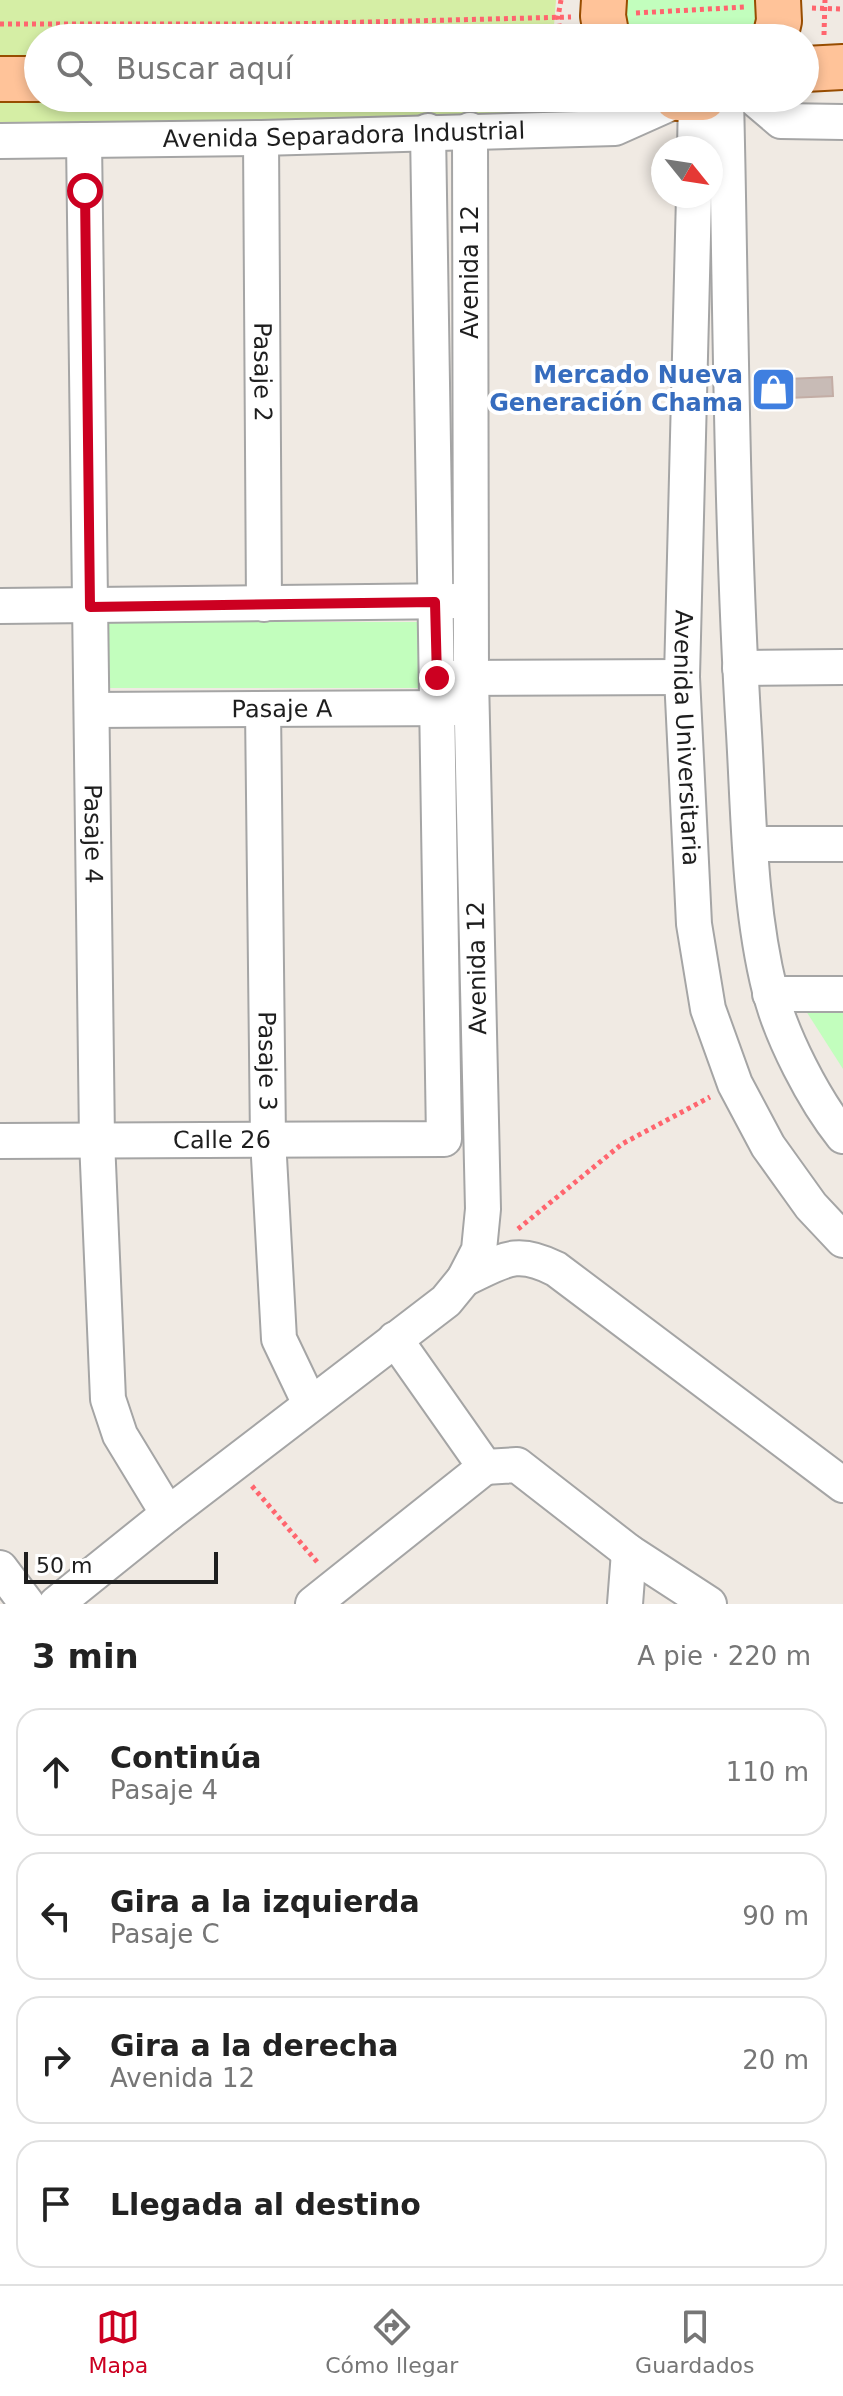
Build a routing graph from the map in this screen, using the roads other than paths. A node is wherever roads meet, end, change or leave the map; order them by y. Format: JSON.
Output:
{"nodes":[{"id":1,"x":843,"y":67,"type":"edge"},
{"id":2,"x":819,"y":68,"type":"edge"},
{"id":3,"x":0,"y":79,"type":"edge"},
{"id":4,"x":24,"y":79,"type":"edge"},
{"id":5,"x":649,"y":112,"type":"edge"},
{"id":6,"x":696,"y":112,"type":"edge"},
{"id":7,"x":726,"y":112,"type":"edge"},
{"id":8,"x":770,"y":112,"type":"edge"},
{"id":9,"x":843,"y":122,"type":"edge"},
{"id":10,"x":470,"y":130,"type":"junction"},
{"id":11,"x":428,"y":131,"type":"junction"},
{"id":12,"x":695,"y":136,"type":"edge"},
{"id":13,"x":261,"y":138,"type":"junction"},
{"id":14,"x":84,"y":140,"type":"junction"},
{"id":15,"x":0,"y":141,"type":"edge"},
{"id":16,"x":694,"y":208,"type":"edge"},
{"id":17,"x":470,"y":601,"type":"junction"},
{"id":18,"x":435,"y":602,"type":"junction"},
{"id":19,"x":264,"y":604,"type":"junction"},
{"id":20,"x":0,"y":606,"type":"edge"},
{"id":21,"x":90,"y":607,"type":"junction"},
{"id":22,"x":843,"y":667,"type":"edge"},
{"id":23,"x":740,"y":668,"type":"junction"},
{"id":24,"x":682,"y":677,"type":"junction"},
{"id":25,"x":437,"y":693,"type":"junction"},
{"id":26,"x":471,"y":693,"type":"junction"},
{"id":27,"x":263,"y":709,"type":"junction"},
{"id":28,"x":92,"y":710,"type":"junction"},
{"id":29,"x":751,"y":844,"type":"junction"},
{"id":30,"x":843,"y":844,"type":"edge"},
{"id":31,"x":770,"y":994,"type":"junction"},
{"id":32,"x":843,"y":994,"type":"edge"},
{"id":33,"x":843,"y":1136,"type":"edge"},
{"id":34,"x":268,"y":1139,"type":"junction"},
{"id":35,"x":444,"y":1139,"type":"joint"},
{"id":36,"x":97,"y":1140,"type":"junction"},
{"id":37,"x":0,"y":1141,"type":"edge"},
{"id":38,"x":843,"y":1240,"type":"edge"},
{"id":39,"x":464,"y":1279,"type":"junction"},
{"id":40,"x":395,"y":1339,"type":"junction"},
{"id":41,"x":310,"y":1404,"type":"junction"},
{"id":42,"x":485,"y":1467,"type":"junction"},
{"id":43,"x":843,"y":1485,"type":"edge"},
{"id":44,"x":168,"y":1514,"type":"junction"},
{"id":45,"x":629,"y":1552,"type":"junction"},
{"id":46,"x":0,"y":1568,"type":"edge"},
{"id":47,"x":325,"y":1594,"type":"edge"},
{"id":48,"x":27,"y":1604,"type":"edge"},
{"id":49,"x":56,"y":1604,"type":"edge"},
{"id":50,"x":625,"y":1604,"type":"edge"},
{"id":51,"x":709,"y":1604,"type":"edge"}],
"edges":[{"from":1,"to":2,"type":"main road"},
{"from":3,"to":4,"type":"main road"},
{"from":5,"to":10,"type":"street","name":"Avenida Separadora Industrial"},
{"from":6,"to":12,"type":"street"},
{"from":7,"to":23,"type":"street"},
{"from":8,"to":9,"type":"street"},
{"from":10,"to":11,"type":"street","name":"Avenida Separadora Industrial"},
{"from":10,"to":17,"type":"street","name":"Avenida 12"},
{"from":11,"to":13,"type":"street","name":"Avenida Separadora Industrial"},
{"from":11,"to":18,"type":"street","name":"Avenida 12"},
{"from":13,"to":14,"type":"street","name":"Avenida Separadora Industrial"},
{"from":13,"to":19,"type":"street","name":"Pasaje 2"},
{"from":14,"to":15,"type":"street","name":"Avenida Separadora Industrial"},
{"from":14,"to":21,"type":"street","name":"Pasaje 4"},
{"from":16,"to":24,"type":"street","name":"Avenida Universitaria"},
{"from":17,"to":18,"type":"street"},
{"from":17,"to":26,"type":"street","name":"Avenida 12"},
{"from":18,"to":19,"type":"street"},
{"from":18,"to":25,"type":"street","name":"Avenida 12"},
{"from":19,"to":21,"type":"street"},
{"from":20,"to":21,"type":"street"},
{"from":21,"to":28,"type":"street","name":"Pasaje 4"},
{"from":22,"to":23,"type":"street"},
{"from":23,"to":29,"type":"street"},
{"from":24,"to":26,"type":"street","name":"Pasaje A"},
{"from":24,"to":38,"type":"street","name":"Avenida Universitaria"},
{"from":25,"to":26,"type":"street","name":"Pasaje A"},
{"from":25,"to":27,"type":"street","name":"Pasaje A"},
{"from":25,"to":35,"type":"street","name":"Avenida 12"},
{"from":26,"to":39,"type":"street","name":"Avenida 12"},
{"from":27,"to":28,"type":"street","name":"Pasaje A"},
{"from":27,"to":34,"type":"street","name":"Pasaje 3"},
{"from":28,"to":36,"type":"street","name":"Pasaje 4"},
{"from":29,"to":30,"type":"street"},
{"from":29,"to":31,"type":"street"},
{"from":31,"to":32,"type":"street"},
{"from":31,"to":33,"type":"street"},
{"from":34,"to":35,"type":"street","name":"Calle 26"},
{"from":34,"to":36,"type":"street","name":"Calle 26"},
{"from":34,"to":41,"type":"street","name":"Pasaje 3"},
{"from":36,"to":37,"type":"street","name":"Calle 26"},
{"from":36,"to":44,"type":"street","name":"Pasaje 4"},
{"from":39,"to":40,"type":"street","name":"Avenida 12"},
{"from":39,"to":43,"type":"street"},
{"from":40,"to":41,"type":"street","name":"Avenida 12"},
{"from":40,"to":42,"type":"street"},
{"from":41,"to":44,"type":"street","name":"Avenida 12"},
{"from":42,"to":45,"type":"street"},
{"from":42,"to":47,"type":"street"},
{"from":44,"to":49,"type":"street","name":"Avenida 12"},
{"from":45,"to":50,"type":"street"},
{"from":45,"to":51,"type":"street"},
{"from":46,"to":48,"type":"street"}]}
